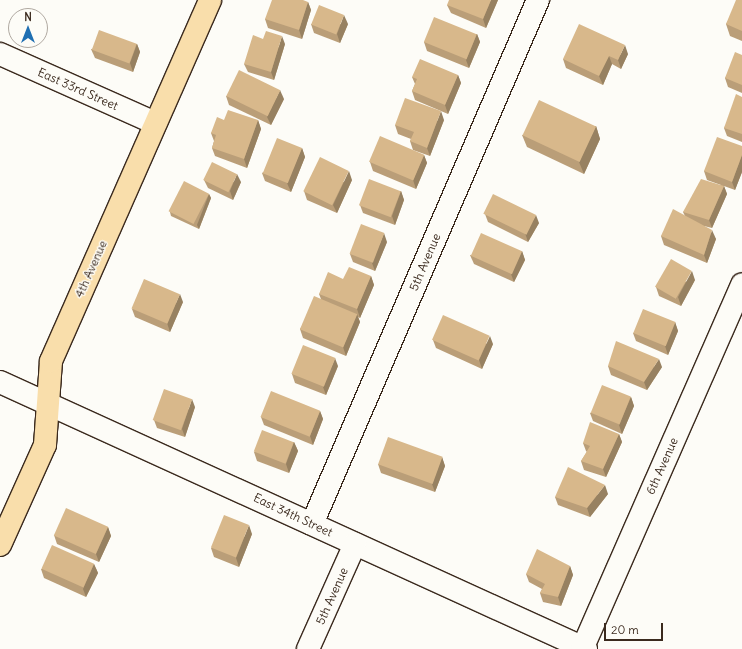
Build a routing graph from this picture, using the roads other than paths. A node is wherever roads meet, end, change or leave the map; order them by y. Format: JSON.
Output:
{"nodes":[{"id":1,"x":210,"y":0,"type":"edge"},
{"id":2,"x":538,"y":0,"type":"edge"},
{"id":3,"x":0,"y":54,"type":"edge"},
{"id":4,"x":155,"y":123,"type":"junction"},
{"id":5,"x":742,"y":284,"type":"edge"},
{"id":6,"x":0,"y":382,"type":"edge"},
{"id":7,"x":45,"y":402,"type":"junction"},
{"id":8,"x":312,"y":524,"type":"junction"},
{"id":9,"x":355,"y":544,"type":"junction"},
{"id":10,"x":0,"y":545,"type":"edge"},
{"id":11,"x":584,"y":648,"type":"edge"},
{"id":12,"x":308,"y":649,"type":"edge"}],
"edges":[{"from":1,"to":4,"type":"main road","name":"4th Avenue"},
{"from":2,"to":8,"type":"street","name":"5th Avenue"},
{"from":3,"to":4,"type":"street","name":"East 33rd Street"},
{"from":4,"to":7,"type":"main road","name":"4th Avenue"},
{"from":5,"to":11,"type":"street","name":"6th Avenue"},
{"from":6,"to":7,"type":"street","name":"East 34th Street"},
{"from":7,"to":8,"type":"street","name":"East 34th Street"},
{"from":7,"to":10,"type":"main road","name":"4th Avenue"},
{"from":8,"to":9,"type":"street","name":"East 34th Street"},
{"from":9,"to":11,"type":"street","name":"East 34th Street"},
{"from":9,"to":12,"type":"street","name":"5th Avenue"}]}
